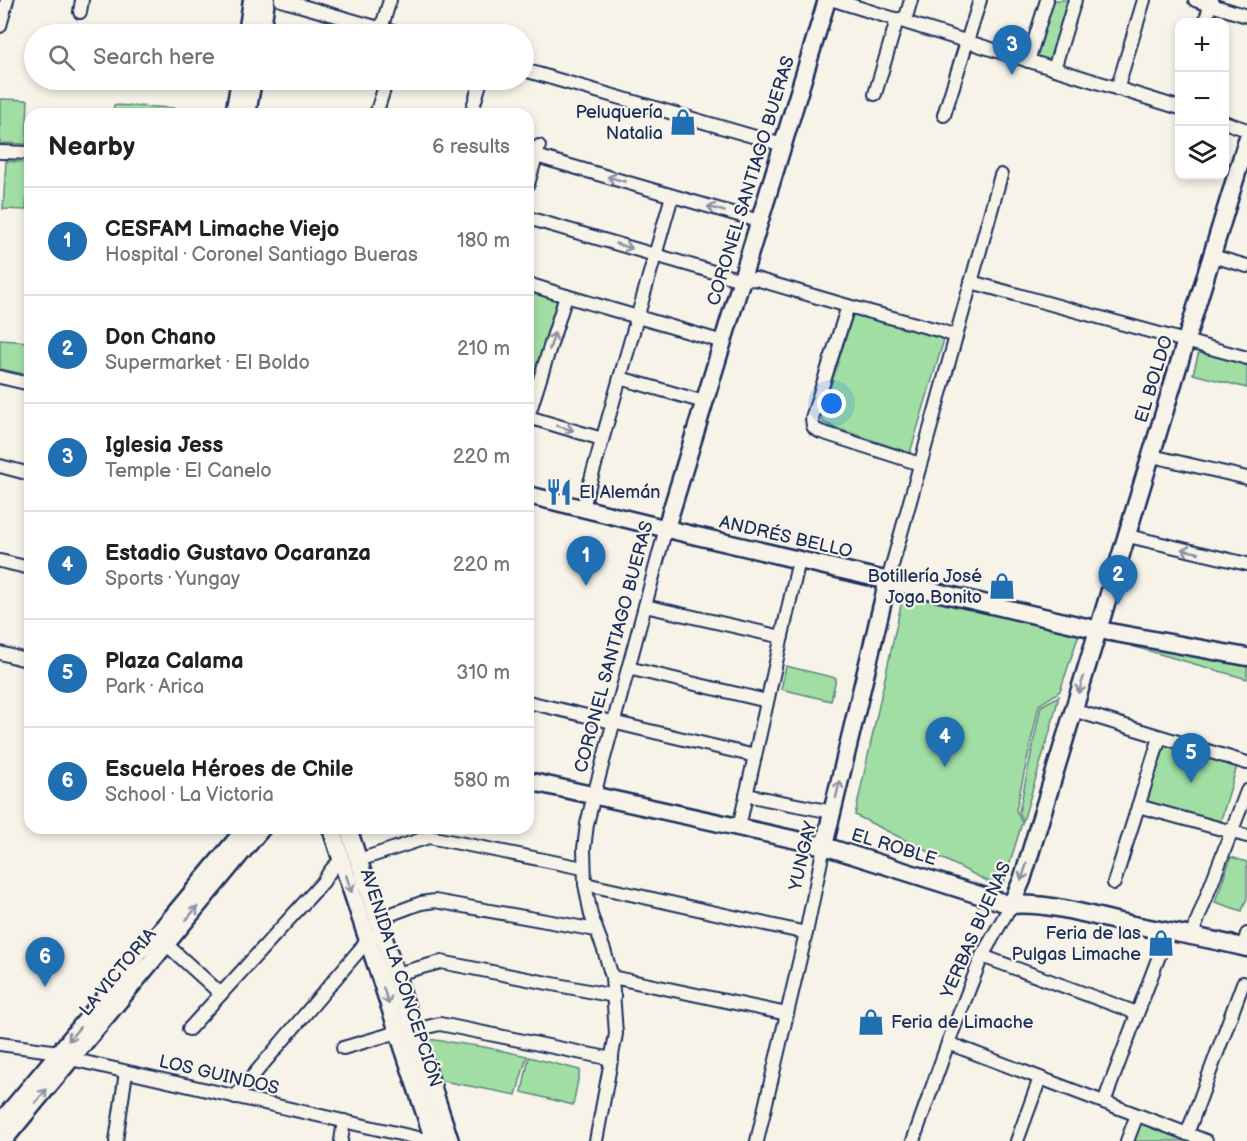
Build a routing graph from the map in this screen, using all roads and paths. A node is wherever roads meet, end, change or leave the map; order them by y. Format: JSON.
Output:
{"nodes":[{"id":1,"x":7,"y":0,"type":"edge"},
{"id":2,"x":252,"y":0,"type":"edge"},
{"id":3,"x":266,"y":0,"type":"edge"},
{"id":4,"x":280,"y":0,"type":"edge"},
{"id":5,"x":390,"y":0,"type":"edge"},
{"id":6,"x":827,"y":0,"type":"edge"},
{"id":7,"x":834,"y":0,"type":"edge"},
{"id":8,"x":911,"y":0,"type":"edge"},
{"id":9,"x":980,"y":0,"type":"edge"},
{"id":10,"x":1047,"y":0,"type":"edge"},
{"id":11,"x":1075,"y":0,"type":"edge"},
{"id":12,"x":1144,"y":0,"type":"edge"},
{"id":13,"x":1195,"y":0,"type":"edge"},
{"id":14,"x":1211,"y":2,"type":"edge"},
{"id":15,"x":1247,"y":15,"type":"edge"},
{"id":16,"x":1205,"y":18,"type":"edge"},
{"id":17,"x":897,"y":20,"type":"junction"},
{"id":18,"x":248,"y":24,"type":"edge"},
{"id":19,"x":262,"y":24,"type":"edge"},
{"id":20,"x":364,"y":24,"type":"edge"},
{"id":21,"x":383,"y":24,"type":"edge"},
{"id":22,"x":0,"y":26,"type":"edge"},
{"id":23,"x":967,"y":42,"type":"junction"},
{"id":24,"x":1028,"y":61,"type":"junction"},
{"id":25,"x":1054,"y":69,"type":"junction"},
{"id":26,"x":534,"y":73,"type":"edge"},
{"id":27,"x":1117,"y":89,"type":"junction"},
{"id":28,"x":238,"y":90,"type":"edge"},
{"id":29,"x":252,"y":90,"type":"edge"},
{"id":30,"x":384,"y":90,"type":"edge"},
{"id":31,"x":479,"y":90,"type":"edge"},
{"id":32,"x":875,"y":94,"type":"dead end"},
{"id":33,"x":1175,"y":105,"type":"edge"},
{"id":34,"x":235,"y":108,"type":"edge"},
{"id":35,"x":249,"y":108,"type":"edge"},
{"id":36,"x":378,"y":108,"type":"edge"},
{"id":37,"x":473,"y":108,"type":"edge"},
{"id":38,"x":944,"y":115,"type":"dead end"},
{"id":39,"x":1229,"y":124,"type":"edge"},
{"id":40,"x":1247,"y":130,"type":"edge"},
{"id":41,"x":1247,"y":140,"type":"edge"},
{"id":42,"x":783,"y":146,"type":"junction"},
{"id":43,"x":0,"y":152,"type":"edge"},
{"id":44,"x":24,"y":153,"type":"edge"},
{"id":45,"x":534,"y":162,"type":"edge"},
{"id":46,"x":1002,"y":175,"type":"dead end"},
{"id":47,"x":672,"y":196,"type":"junction"},
{"id":48,"x":534,"y":220,"type":"edge"},
{"id":49,"x":759,"y":221,"type":"junction"},
{"id":50,"x":655,"y":255,"type":"junction"},
{"id":51,"x":1212,"y":256,"type":"junction"},
{"id":52,"x":1247,"y":266,"type":"edge"},
{"id":53,"x":741,"y":280,"type":"junction"},
{"id":54,"x":971,"y":282,"type":"junction"},
{"id":55,"x":534,"y":286,"type":"edge"},
{"id":56,"x":566,"y":296,"type":"junction"},
{"id":57,"x":848,"y":306,"type":"junction"},
{"id":58,"x":638,"y":317,"type":"junction"},
{"id":59,"x":956,"y":336,"type":"junction"},
{"id":60,"x":1186,"y":340,"type":"junction"},
{"id":61,"x":723,"y":342,"type":"junction"},
{"id":62,"x":1247,"y":358,"type":"edge"},
{"id":63,"x":0,"y":377,"type":"edge"},
{"id":64,"x":620,"y":378,"type":"junction"},
{"id":65,"x":24,"y":383,"type":"edge"},
{"id":66,"x":534,"y":398,"type":"edge"},
{"id":67,"x":704,"y":402,"type":"junction"},
{"id":68,"x":534,"y":419,"type":"edge"},
{"id":69,"x":602,"y":439,"type":"junction"},
{"id":70,"x":1152,"y":456,"type":"junction"},
{"id":71,"x":920,"y":464,"type":"junction"},
{"id":72,"x":0,"y":466,"type":"edge"},
{"id":73,"x":24,"y":472,"type":"edge"},
{"id":74,"x":1247,"y":478,"type":"edge"},
{"id":75,"x":534,"y":496,"type":"edge"},
{"id":76,"x":583,"y":507,"type":"junction"},
{"id":77,"x":666,"y":528,"type":"junction"},
{"id":78,"x":1128,"y":536,"type":"junction"},
{"id":79,"x":799,"y":560,"type":"junction"},
{"id":80,"x":0,"y":561,"type":"edge"},
{"id":81,"x":1247,"y":564,"type":"edge"},
{"id":82,"x":24,"y":567,"type":"edge"},
{"id":83,"x":888,"y":580,"type":"junction"},
{"id":84,"x":645,"y":606,"type":"junction"},
{"id":85,"x":1099,"y":630,"type":"junction"},
{"id":86,"x":782,"y":637,"type":"junction"},
{"id":87,"x":0,"y":652,"type":"edge"},
{"id":88,"x":1247,"y":657,"type":"edge"},
{"id":89,"x":24,"y":659,"type":"edge"},
{"id":90,"x":628,"y":668,"type":"junction"},
{"id":91,"x":767,"y":701,"type":"junction"},
{"id":92,"x":534,"y":703,"type":"edge"},
{"id":93,"x":1073,"y":710,"type":"junction"},
{"id":94,"x":614,"y":722,"type":"junction"},
{"id":95,"x":1160,"y":737,"type":"junction"},
{"id":96,"x":755,"y":756,"type":"junction"},
{"id":97,"x":1247,"y":762,"type":"edge"},
{"id":98,"x":534,"y":782,"type":"edge"},
{"id":99,"x":1247,"y":791,"type":"edge"},
{"id":100,"x":594,"y":795,"type":"junction"},
{"id":101,"x":746,"y":795,"type":"junction"},
{"id":102,"x":1138,"y":806,"type":"junction"},
{"id":103,"x":832,"y":812,"type":"junction"},
{"id":104,"x":739,"y":827,"type":"junction"},
{"id":105,"x":1231,"y":831,"type":"junction"},
{"id":106,"x":241,"y":834,"type":"edge"},
{"id":107,"x":257,"y":834,"type":"edge"},
{"id":108,"x":335,"y":834,"type":"edge"},
{"id":109,"x":348,"y":834,"type":"edge"},
{"id":110,"x":1247,"y":836,"type":"edge"},
{"id":111,"x":824,"y":846,"type":"junction"},
{"id":112,"x":350,"y":860,"type":"junction"},
{"id":113,"x":583,"y":868,"type":"junction"},
{"id":114,"x":1114,"y":883,"type":"dead end"},
{"id":115,"x":585,"y":884,"type":"junction"},
{"id":116,"x":1011,"y":904,"type":"junction"},
{"id":117,"x":596,"y":930,"type":"junction"},
{"id":118,"x":376,"y":931,"type":"junction"},
{"id":119,"x":1168,"y":932,"type":"junction"},
{"id":120,"x":806,"y":933,"type":"junction"},
{"id":121,"x":1191,"y":937,"type":"junction"},
{"id":122,"x":1246,"y":943,"type":"edge"},
{"id":123,"x":166,"y":944,"type":"junction"},
{"id":124,"x":982,"y":956,"type":"junction"},
{"id":125,"x":396,"y":974,"type":"junction"},
{"id":126,"x":612,"y":977,"type":"junction"},
{"id":127,"x":1243,"y":983,"type":"dead end"},
{"id":128,"x":221,"y":994,"type":"junction"},
{"id":129,"x":614,"y":996,"type":"junction"},
{"id":130,"x":1137,"y":1013,"type":"junction"},
{"id":131,"x":787,"y":1014,"type":"junction"},
{"id":132,"x":189,"y":1029,"type":"dead end"},
{"id":133,"x":406,"y":1031,"type":"junction"},
{"id":134,"x":948,"y":1043,"type":"junction"},
{"id":135,"x":0,"y":1044,"type":"edge"},
{"id":136,"x":343,"y":1048,"type":"dead end"},
{"id":137,"x":65,"y":1056,"type":"junction"},
{"id":138,"x":612,"y":1059,"type":"junction"},
{"id":139,"x":126,"y":1072,"type":"junction"},
{"id":140,"x":1040,"y":1078,"type":"junction"},
{"id":141,"x":236,"y":1097,"type":"junction"},
{"id":142,"x":1104,"y":1102,"type":"junction"},
{"id":143,"x":1137,"y":1115,"type":"junction"},
{"id":144,"x":344,"y":1121,"type":"junction"},
{"id":145,"x":0,"y":1123,"type":"edge"},
{"id":146,"x":1187,"y":1134,"type":"junction"},
{"id":147,"x":3,"y":1141,"type":"edge"},
{"id":148,"x":116,"y":1141,"type":"edge"},
{"id":149,"x":341,"y":1141,"type":"edge"},
{"id":150,"x":432,"y":1141,"type":"edge"},
{"id":151,"x":450,"y":1141,"type":"edge"},
{"id":152,"x":596,"y":1141,"type":"edge"},
{"id":153,"x":757,"y":1141,"type":"edge"},
{"id":154,"x":913,"y":1141,"type":"edge"},
{"id":155,"x":1017,"y":1141,"type":"edge"},
{"id":156,"x":1126,"y":1141,"type":"edge"},
{"id":157,"x":1206,"y":1141,"type":"edge"}],
"edges":[{"from":1,"to":22,"type":"street"},
{"from":2,"to":18,"type":"street"},
{"from":3,"to":19,"type":"street"},
{"from":4,"to":20,"type":"street"},
{"from":5,"to":21,"type":"street"},
{"from":6,"to":42,"type":"street","name":"CORONEL SANTIAGO BUERAS"},
{"from":7,"to":17,"type":"street"},
{"from":8,"to":17,"type":"street"},
{"from":9,"to":23,"type":"street"},
{"from":10,"to":24,"type":"street"},
{"from":11,"to":25,"type":"street"},
{"from":12,"to":27,"type":"street"},
{"from":13,"to":14,"type":"street"},
{"from":14,"to":15,"type":"street"},
{"from":14,"to":16,"type":"street"},
{"from":17,"to":23,"type":"street"},
{"from":17,"to":32,"type":"street"},
{"from":23,"to":24,"type":"street"},
{"from":23,"to":38,"type":"street"},
{"from":24,"to":25,"type":"street"},
{"from":25,"to":27,"type":"street"},
{"from":26,"to":42,"type":"street"},
{"from":27,"to":33,"type":"street"},
{"from":28,"to":34,"type":"street"},
{"from":29,"to":35,"type":"street"},
{"from":30,"to":36,"type":"street"},
{"from":31,"to":37,"type":"street"},
{"from":39,"to":40,"type":"street"},
{"from":41,"to":51,"type":"street","name":"EL BOLDO"},
{"from":42,"to":49,"type":"street","name":"CORONEL SANTIAGO BUERAS"},
{"from":43,"to":44,"type":"street"},
{"from":47,"to":45,"type":"street","one_way":true},
{"from":46,"to":54,"type":"street"},
{"from":49,"to":47,"type":"street","one_way":true},
{"from":47,"to":50,"type":"street"},
{"from":48,"to":50,"type":"street","one_way":true},
{"from":49,"to":53,"type":"street","name":"CORONEL SANTIAGO BUERAS"},
{"from":50,"to":53,"type":"street"},
{"from":50,"to":58,"type":"street"},
{"from":51,"to":52,"type":"street"},
{"from":51,"to":60,"type":"street","name":"EL BOLDO"},
{"from":53,"to":57,"type":"street"},
{"from":53,"to":61,"type":"street","name":"CORONEL SANTIAGO BUERAS"},
{"from":54,"to":59,"type":"street"},
{"from":54,"to":60,"type":"street"},
{"from":55,"to":56,"type":"street"},
{"from":56,"to":58,"type":"street"},
{"from":66,"to":56,"type":"street","one_way":true},
{"from":57,"to":59,"type":"street"},
{"from":57,"to":71,"type":"street"},
{"from":58,"to":61,"type":"street"},
{"from":58,"to":64,"type":"street"},
{"from":59,"to":71,"type":"street"},
{"from":60,"to":62,"type":"street"},
{"from":60,"to":70,"type":"street","name":"EL BOLDO"},
{"from":61,"to":67,"type":"street","name":"CORONEL SANTIAGO BUERAS"},
{"from":63,"to":65,"type":"street"},
{"from":64,"to":67,"type":"street"},
{"from":64,"to":69,"type":"street"},
{"from":67,"to":77,"type":"street","name":"CORONEL SANTIAGO BUERAS"},
{"from":68,"to":69,"type":"street","one_way":true},
{"from":69,"to":76,"type":"street"},
{"from":70,"to":74,"type":"street"},
{"from":70,"to":78,"type":"street","name":"EL BOLDO"},
{"from":71,"to":83,"type":"street"},
{"from":72,"to":73,"type":"street"},
{"from":75,"to":76,"type":"street","name":"ANDRÉS BELLO"},
{"from":76,"to":77,"type":"street","name":"ANDRÉS BELLO"},
{"from":77,"to":79,"type":"street","name":"ANDRÉS BELLO"},
{"from":77,"to":84,"type":"street","name":"CORONEL SANTIAGO BUERAS"},
{"from":81,"to":78,"type":"street","one_way":true},
{"from":78,"to":85,"type":"street","name":"EL BOLDO"},
{"from":79,"to":83,"type":"street","name":"ANDRÉS BELLO"},
{"from":79,"to":86,"type":"street"},
{"from":80,"to":82,"type":"street"},
{"from":83,"to":85,"type":"street","name":"ANDRÉS BELLO"},
{"from":103,"to":83,"type":"street","name":"YUNGAY","one_way":true},
{"from":84,"to":86,"type":"street"},
{"from":84,"to":90,"type":"street","name":"CORONEL SANTIAGO BUERAS"},
{"from":85,"to":88,"type":"street","name":"ANDRÉS BELLO"},
{"from":85,"to":93,"type":"street","name":"YERBAS BUENAS","one_way":true},
{"from":86,"to":91,"type":"street"},
{"from":87,"to":89,"type":"street"},
{"from":90,"to":91,"type":"street"},
{"from":90,"to":94,"type":"street","name":"CORONEL SANTIAGO BUERAS"},
{"from":91,"to":96,"type":"street"},
{"from":92,"to":94,"type":"street"},
{"from":93,"to":95,"type":"street"},
{"from":93,"to":116,"type":"street","name":"YERBAS BUENAS","one_way":true},
{"from":94,"to":96,"type":"street"},
{"from":94,"to":100,"type":"street","name":"CORONEL SANTIAGO BUERAS"},
{"from":95,"to":97,"type":"street"},
{"from":95,"to":102,"type":"street"},
{"from":96,"to":101,"type":"street"},
{"from":98,"to":100,"type":"street","name":"EL ROBLE"},
{"from":99,"to":105,"type":"street"},
{"from":100,"to":104,"type":"street","name":"EL ROBLE"},
{"from":100,"to":113,"type":"street","name":"CORONEL SANTIAGO BUERAS"},
{"from":101,"to":103,"type":"street","name":"EL ROBLE"},
{"from":101,"to":104,"type":"street"},
{"from":102,"to":105,"type":"street"},
{"from":102,"to":114,"type":"street"},
{"from":103,"to":111,"type":"street","name":"YUNGAY"},
{"from":104,"to":111,"type":"street","name":"EL ROBLE"},
{"from":105,"to":110,"type":"street"},
{"from":105,"to":121,"type":"street"},
{"from":106,"to":137,"type":"street","name":"LA VICTORIA","one_way":true},
{"from":123,"to":107,"type":"street","name":"LA VICTORIA","one_way":true},
{"from":108,"to":112,"type":"street","name":"AVENIDA LA CONCEPCIÓN"},
{"from":109,"to":112,"type":"street","name":"AVENIDA LA CONCEPCIÓN"},
{"from":111,"to":116,"type":"street","name":"EL ROBLE"},
{"from":111,"to":120,"type":"street","name":"YUNGAY"},
{"from":112,"to":113,"type":"street"},
{"from":112,"to":118,"type":"street","name":"AVENIDA LA CONCEPCIÓN","one_way":true},
{"from":112,"to":118,"type":"street","name":"AVENIDA LA CONCEPCIÓN"},
{"from":112,"to":128,"type":"street"},
{"from":113,"to":115,"type":"street","name":"CORONEL SANTIAGO BUERAS"},
{"from":115,"to":117,"type":"street","name":"CORONEL SANTIAGO BUERAS"},
{"from":115,"to":120,"type":"street"},
{"from":116,"to":119,"type":"street","name":"EL ROBLE"},
{"from":116,"to":124,"type":"street","name":"YERBAS BUENAS"},
{"from":117,"to":118,"type":"street"},
{"from":117,"to":126,"type":"street","name":"CORONEL SANTIAGO BUERAS"},
{"from":118,"to":125,"type":"street","name":"AVENIDA LA CONCEPCIÓN"},
{"from":118,"to":133,"type":"street","name":"AVENIDA LA CONCEPCIÓN","one_way":true},
{"from":118,"to":141,"type":"street"},
{"from":119,"to":121,"type":"street","name":"EL ROBLE"},
{"from":119,"to":130,"type":"street"},
{"from":120,"to":131,"type":"street","name":"YUNGAY"},
{"from":121,"to":122,"type":"street","name":"EL ROBLE"},
{"from":123,"to":128,"type":"street"},
{"from":123,"to":137,"type":"street","name":"LA VICTORIA"},
{"from":124,"to":130,"type":"street"},
{"from":124,"to":134,"type":"street","name":"YERBAS BUENAS"},
{"from":125,"to":129,"type":"street"},
{"from":125,"to":133,"type":"street","name":"AVENIDA LA CONCEPCIÓN"},
{"from":126,"to":129,"type":"street","name":"CORONEL SANTIAGO BUERAS"},
{"from":126,"to":131,"type":"street"},
{"from":127,"to":146,"type":"street"},
{"from":128,"to":132,"type":"street"},
{"from":129,"to":138,"type":"street","name":"CORONEL SANTIAGO BUERAS"},
{"from":130,"to":142,"type":"street"},
{"from":131,"to":153,"type":"street","name":"YUNGAY"},
{"from":133,"to":136,"type":"street"},
{"from":133,"to":138,"type":"street"},
{"from":133,"to":150,"type":"street","name":"AVENIDA LA CONCEPCIÓN"},
{"from":133,"to":151,"type":"street","name":"AVENIDA LA CONCEPCIÓN"},
{"from":134,"to":140,"type":"street"},
{"from":134,"to":154,"type":"street","name":"YERBAS BUENAS"},
{"from":135,"to":137,"type":"street","name":"LOS GUINDOS"},
{"from":137,"to":139,"type":"street","name":"LOS GUINDOS"},
{"from":137,"to":145,"type":"street","name":"LA VICTORIA"},
{"from":147,"to":137,"type":"street","name":"LA VICTORIA","one_way":true},
{"from":138,"to":152,"type":"street","name":"CORONEL SANTIAGO BUERAS"},
{"from":139,"to":141,"type":"street","name":"LOS GUINDOS"},
{"from":139,"to":148,"type":"street"},
{"from":140,"to":142,"type":"street"},
{"from":140,"to":155,"type":"street"},
{"from":141,"to":144,"type":"street","name":"LOS GUINDOS"},
{"from":142,"to":143,"type":"street"},
{"from":143,"to":146,"type":"street"},
{"from":143,"to":156,"type":"street"},
{"from":144,"to":149,"type":"street"},
{"from":144,"to":150,"type":"street","name":"LOS GUINDOS"},
{"from":146,"to":157,"type":"street"}]}
